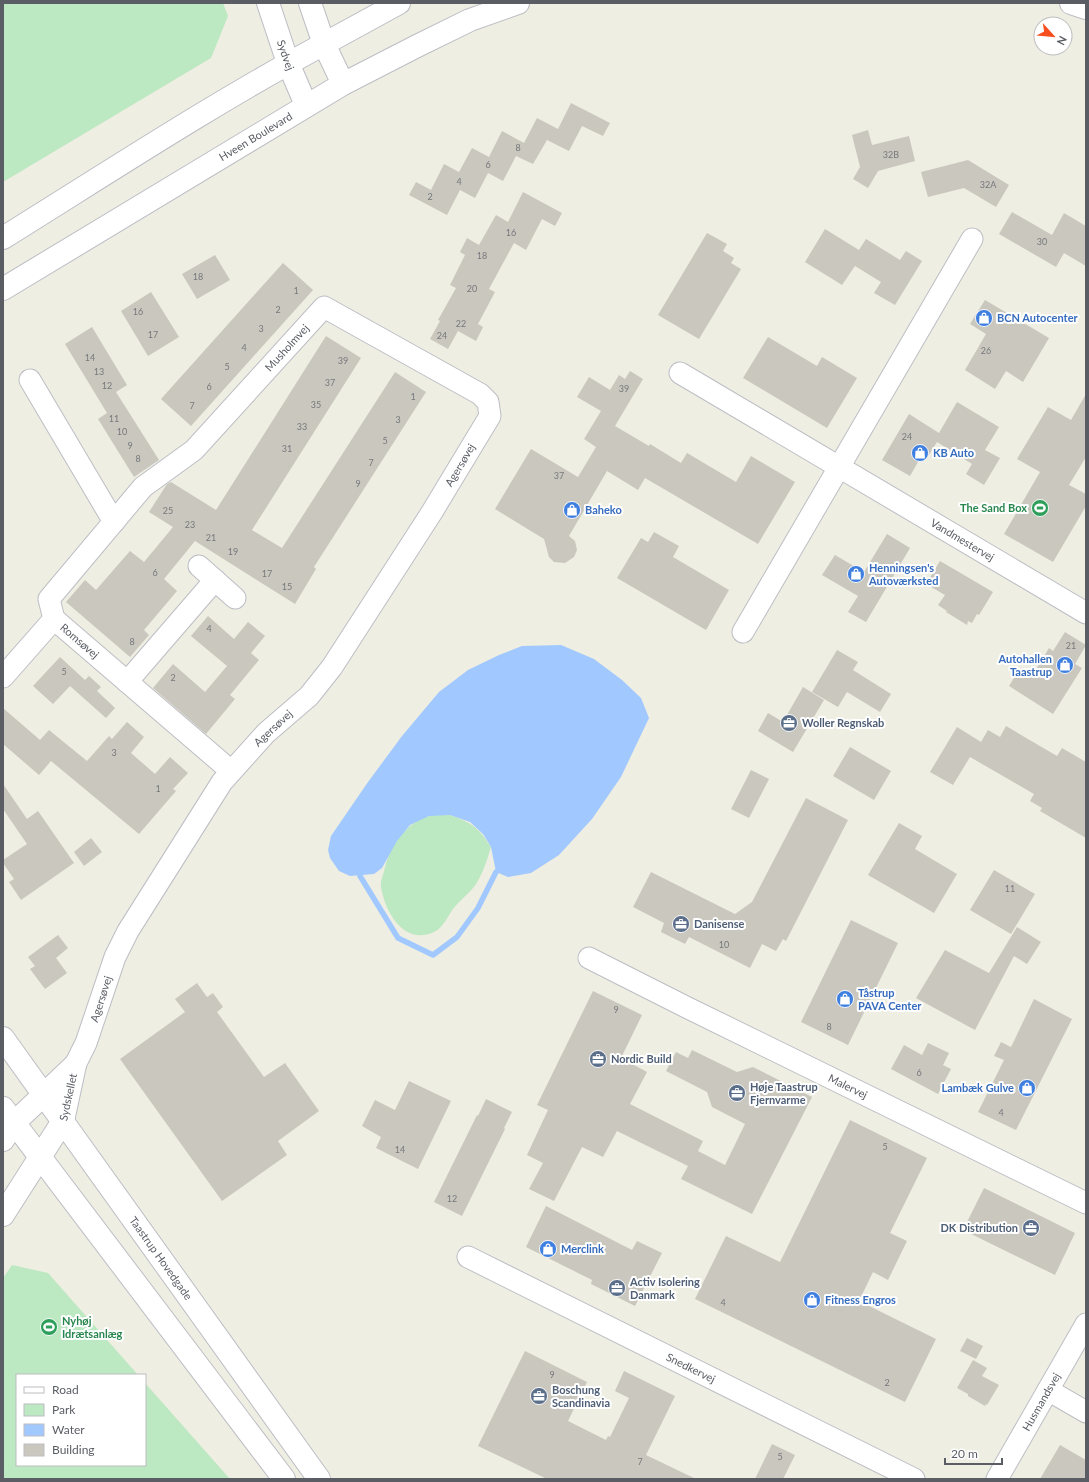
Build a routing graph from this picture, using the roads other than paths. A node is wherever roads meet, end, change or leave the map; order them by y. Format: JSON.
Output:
{"nodes":[{"id":1,"x":268,"y":3,"type":"edge"},
{"id":2,"x":310,"y":3,"type":"edge"},
{"id":3,"x":399,"y":3,"type":"edge"},
{"id":4,"x":518,"y":3,"type":"edge"},
{"id":5,"x":1071,"y":3,"type":"edge"},
{"id":6,"x":1086,"y":8,"type":"edge"},
{"id":7,"x":324,"y":44,"type":"junction"},
{"id":8,"x":288,"y":63,"type":"junction"},
{"id":9,"x":343,"y":84,"type":"junction"},
{"id":10,"x":306,"y":106,"type":"junction"},
{"id":11,"x":3,"y":238,"type":"edge"},
{"id":12,"x":972,"y":240,"type":"dead end"},
{"id":13,"x":3,"y":289,"type":"edge"},
{"id":14,"x":680,"y":373,"type":"dead end"},
{"id":15,"x":30,"y":380,"type":"dead end"},
{"id":16,"x":488,"y":402,"type":"joint"},
{"id":17,"x":838,"y":467,"type":"junction"},
{"id":18,"x":114,"y":522,"type":"junction"},
{"id":19,"x":199,"y":566,"type":"dead end"},
{"id":20,"x":215,"y":580,"type":"junction"},
{"id":21,"x":235,"y":598,"type":"dead end"},
{"id":22,"x":1086,"y":613,"type":"edge"},
{"id":23,"x":54,"y":619,"type":"junction"},
{"id":24,"x":743,"y":632,"type":"dead end"},
{"id":25,"x":3,"y":677,"type":"edge"},
{"id":26,"x":127,"y":682,"type":"junction"},
{"id":27,"x":231,"y":770,"type":"junction"},
{"id":28,"x":589,"y":958,"type":"dead end"},
{"id":29,"x":3,"y":1038,"type":"edge"},
{"id":30,"x":75,"y":1065,"type":"junction"},
{"id":31,"x":43,"y":1095,"type":"junction"},
{"id":32,"x":63,"y":1121,"type":"junction"},
{"id":33,"x":7,"y":1124,"type":"edge"},
{"id":34,"x":39,"y":1156,"type":"junction"},
{"id":35,"x":1086,"y":1203,"type":"edge"},
{"id":36,"x":3,"y":1215,"type":"edge"},
{"id":37,"x":468,"y":1257,"type":"dead end"},
{"id":38,"x":1086,"y":1324,"type":"edge"},
{"id":39,"x":1048,"y":1390,"type":"junction"},
{"id":40,"x":1086,"y":1412,"type":"edge"},
{"id":41,"x":284,"y":1479,"type":"edge"},
{"id":42,"x":319,"y":1479,"type":"edge"},
{"id":43,"x":914,"y":1479,"type":"edge"},
{"id":44,"x":997,"y":1479,"type":"edge"}],
"edges":[{"from":1,"to":8,"type":"street","name":"Sydvej"},
{"from":2,"to":7,"type":"street"},
{"from":3,"to":7,"type":"street"},
{"from":4,"to":9,"type":"street","name":"Hveen Boulevard"},
{"from":5,"to":6,"type":"street"},
{"from":7,"to":8,"type":"street"},
{"from":7,"to":9,"type":"street"},
{"from":8,"to":10,"type":"street","name":"Sydvej"},
{"from":8,"to":11,"type":"street"},
{"from":9,"to":10,"type":"street","name":"Hveen Boulevard"},
{"from":10,"to":13,"type":"street","name":"Hveen Boulevard"},
{"from":12,"to":17,"type":"street"},
{"from":14,"to":17,"type":"street","name":"Vandmestervej"},
{"from":15,"to":18,"type":"street"},
{"from":16,"to":18,"type":"street","name":"Musholmvej"},
{"from":16,"to":27,"type":"street","name":"Agersøvej"},
{"from":17,"to":22,"type":"street","name":"Vandmestervej"},
{"from":17,"to":24,"type":"street"},
{"from":18,"to":23,"type":"street","name":"Musholmvej"},
{"from":19,"to":20,"type":"street"},
{"from":20,"to":21,"type":"street"},
{"from":20,"to":26,"type":"street"},
{"from":23,"to":25,"type":"street","name":"Romsøvej"},
{"from":23,"to":26,"type":"street","name":"Romsøvej"},
{"from":26,"to":27,"type":"street","name":"Romsøvej"},
{"from":27,"to":30,"type":"street","name":"Agersøvej"},
{"from":28,"to":35,"type":"street","name":"Malervej"},
{"from":29,"to":31,"type":"street","name":"Taastrup Hovedgade"},
{"from":30,"to":31,"type":"street","name":"Sydskellet"},
{"from":30,"to":32,"type":"street","name":"Sydskellet"},
{"from":31,"to":32,"type":"street","name":"Taastrup Hovedgade"},
{"from":31,"to":33,"type":"street","name":"Sydskellet"},
{"from":32,"to":34,"type":"street","name":"Sydskellet"},
{"from":32,"to":42,"type":"street","name":"Taastrup Hovedgade"},
{"from":33,"to":34,"type":"street"},
{"from":34,"to":36,"type":"street","name":"Sydskellet"},
{"from":34,"to":41,"type":"street"},
{"from":37,"to":43,"type":"street","name":"Snedkervej"},
{"from":38,"to":39,"type":"street","name":"Husmandsvej"},
{"from":39,"to":40,"type":"street"},
{"from":39,"to":44,"type":"street","name":"Husmandsvej"}]}
